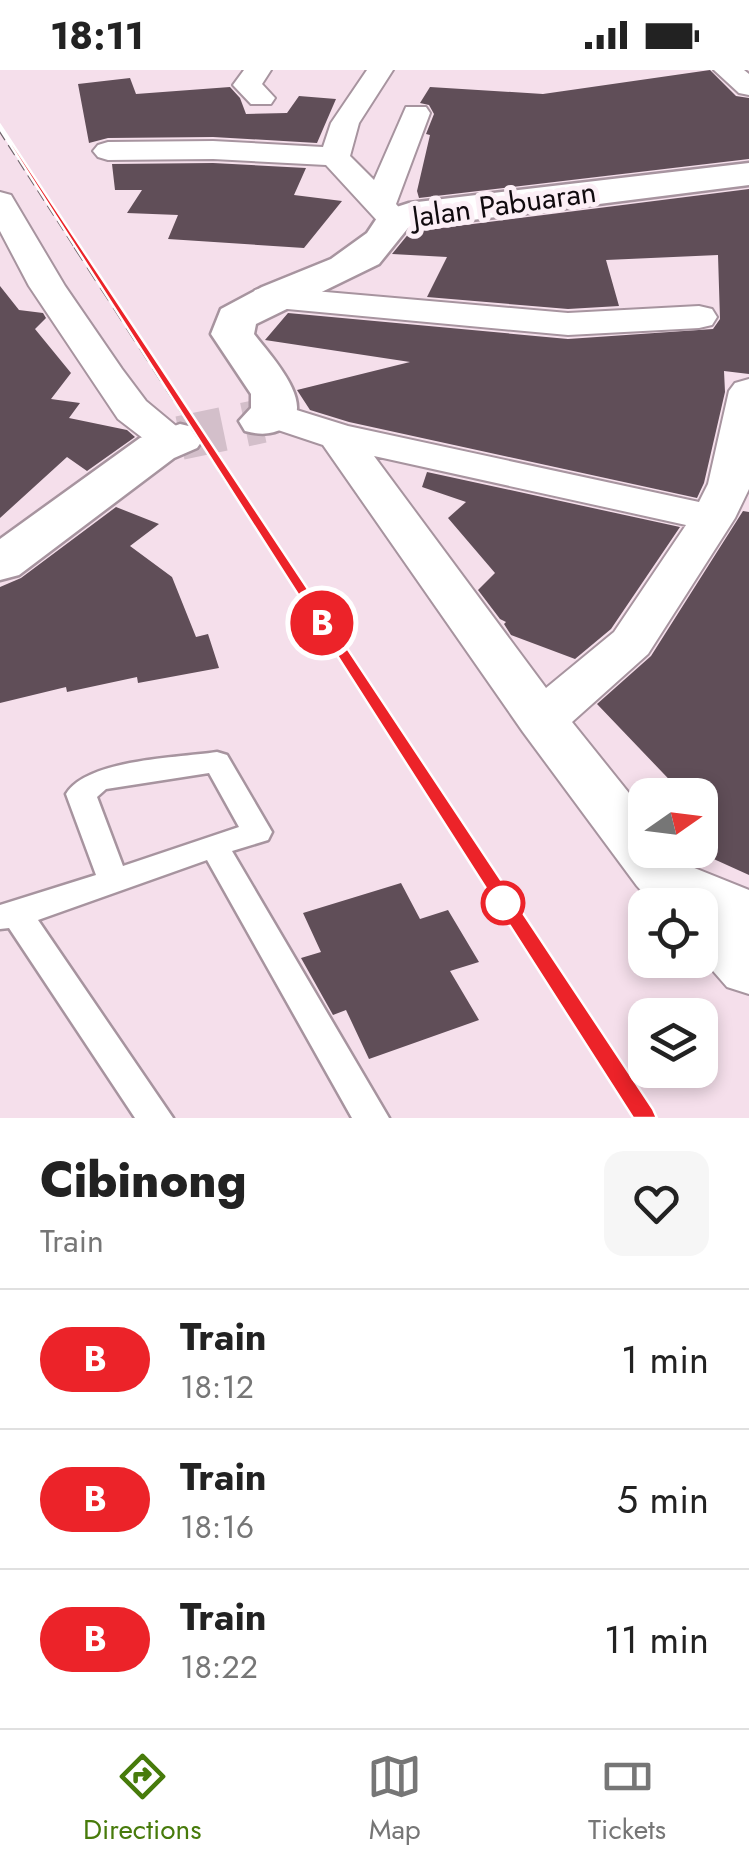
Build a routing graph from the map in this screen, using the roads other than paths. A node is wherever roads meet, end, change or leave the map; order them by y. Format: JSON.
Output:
{"nodes":[{"id":1,"x":258,"y":70,"type":"edge"},
{"id":2,"x":380,"y":70,"type":"edge"},
{"id":3,"x":727,"y":70,"type":"edge"},
{"id":4,"x":749,"y":87,"type":"edge"},
{"id":5,"x":261,"y":98,"type":"dead end"},
{"id":6,"x":416,"y":114,"type":"dead end"},
{"id":7,"x":108,"y":152,"type":"dead end"},
{"id":8,"x":335,"y":156,"type":"junction"},
{"id":9,"x":749,"y":174,"type":"edge"},
{"id":10,"x":0,"y":202,"type":"edge"},
{"id":11,"x":387,"y":212,"type":"junction"},
{"id":12,"x":0,"y":282,"type":"edge"},
{"id":13,"x":47,"y":286,"type":"junction"},
{"id":14,"x":268,"y":298,"type":"junction"},
{"id":15,"x":700,"y":318,"type":"dead end"},
{"id":16,"x":749,"y":391,"type":"edge"},
{"id":17,"x":268,"y":418,"type":"joint"},
{"id":18,"x":338,"y":436,"type":"junction"},
{"id":19,"x":176,"y":439,"type":"joint"},
{"id":20,"x":714,"y":518,"type":"junction"},
{"id":21,"x":0,"y":564,"type":"edge"},
{"id":22,"x":542,"y":720,"type":"junction"},
{"id":23,"x":214,"y":846,"type":"junction"},
{"id":24,"x":113,"y":880,"type":"junction"},
{"id":25,"x":675,"y":888,"type":"edge"},
{"id":26,"x":718,"y":907,"type":"edge"},
{"id":27,"x":749,"y":914,"type":"edge"},
{"id":28,"x":9,"y":916,"type":"edge"},
{"id":29,"x":718,"y":936,"type":"edge"},
{"id":30,"x":749,"y":969,"type":"edge"},
{"id":31,"x":154,"y":1118,"type":"edge"},
{"id":32,"x":370,"y":1118,"type":"edge"}],
"edges":[{"from":1,"to":5,"type":"street"},
{"from":2,"to":8,"type":"street"},
{"from":3,"to":4,"type":"street"},
{"from":6,"to":11,"type":"street"},
{"from":7,"to":8,"type":"street"},
{"from":8,"to":11,"type":"street"},
{"from":9,"to":11,"type":"street","name":"Jalan Pabuaran"},
{"from":10,"to":13,"type":"street"},
{"from":11,"to":14,"type":"street","name":"Jalan Pabuaran"},
{"from":12,"to":13,"type":"street"},
{"from":13,"to":19,"type":"street"},
{"from":14,"to":15,"type":"street"},
{"from":14,"to":17,"type":"street","name":"Jalan Pabuaran"},
{"from":16,"to":20,"type":"street"},
{"from":17,"to":18,"type":"street"},
{"from":18,"to":20,"type":"street"},
{"from":18,"to":22,"type":"street"},
{"from":19,"to":21,"type":"street"},
{"from":20,"to":22,"type":"street"},
{"from":22,"to":25,"type":"street"},
{"from":23,"to":24,"type":"lane"},
{"from":23,"to":24,"type":"lane"},
{"from":23,"to":32,"type":"lane"},
{"from":24,"to":28,"type":"lane"},
{"from":26,"to":27,"type":"street"},
{"from":28,"to":31,"type":"lane"},
{"from":29,"to":30,"type":"street"}]}
